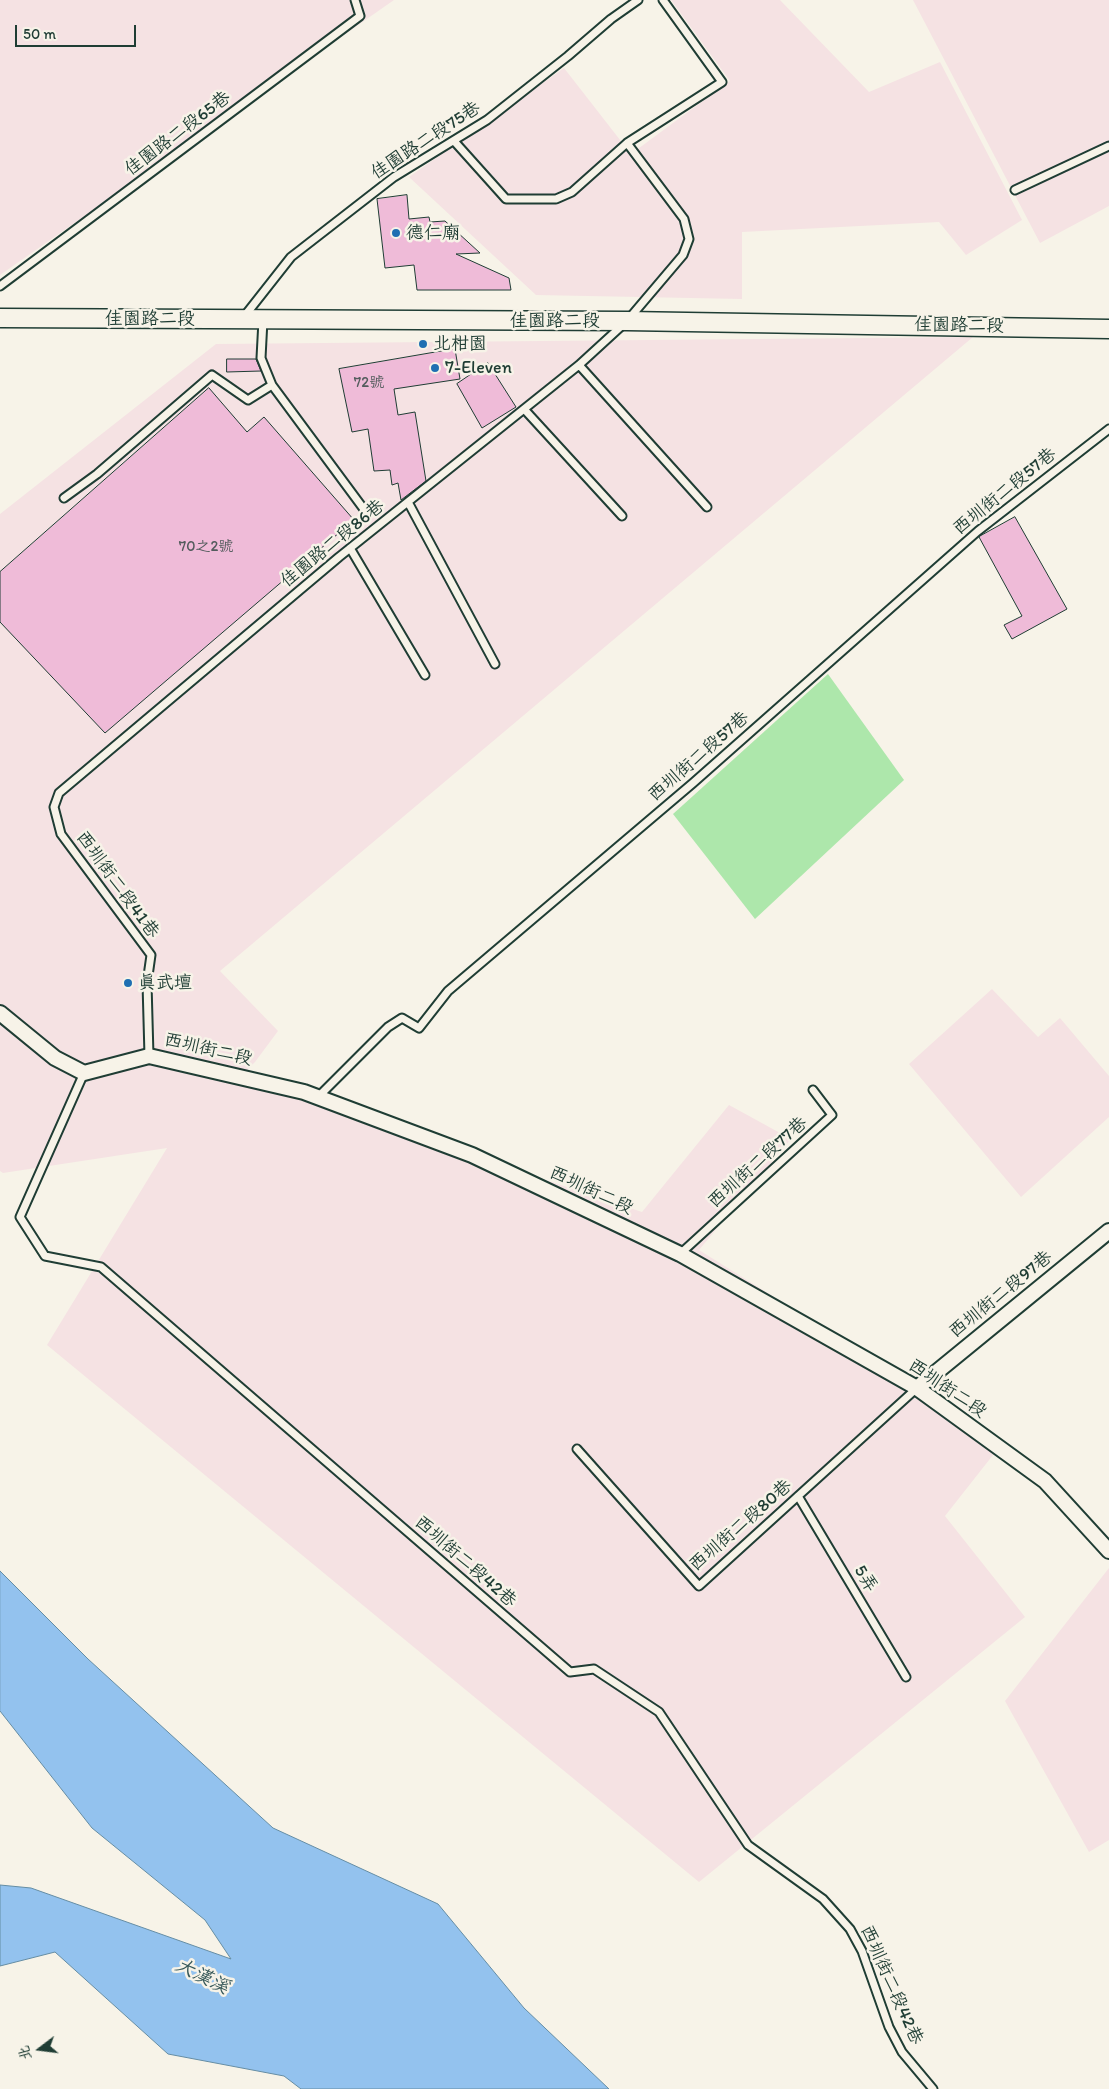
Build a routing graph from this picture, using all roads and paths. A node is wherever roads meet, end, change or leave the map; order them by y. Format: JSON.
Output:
{"nodes":[{"id":1,"x":355,"y":0,"type":"edge"},
{"id":2,"x":638,"y":0,"type":"edge"},
{"id":3,"x":663,"y":0,"type":"edge"},
{"id":4,"x":454,"y":141,"type":"junction"},
{"id":5,"x":627,"y":143,"type":"junction"},
{"id":6,"x":1109,"y":146,"type":"edge"},
{"id":7,"x":1015,"y":190,"type":"dead end"},
{"id":8,"x":0,"y":286,"type":"edge"},
{"id":9,"x":0,"y":318,"type":"edge"},
{"id":10,"x":242,"y":319,"type":"junction"},
{"id":11,"x":263,"y":320,"type":"junction"},
{"id":12,"x":627,"y":321,"type":"junction"},
{"id":13,"x":1109,"y":329,"type":"edge"},
{"id":14,"x":579,"y":365,"type":"junction"},
{"id":15,"x":272,"y":385,"type":"junction"},
{"id":16,"x":524,"y":409,"type":"junction"},
{"id":17,"x":1109,"y":429,"type":"edge"},
{"id":18,"x":64,"y":498,"type":"dead end"},
{"id":19,"x":408,"y":502,"type":"junction"},
{"id":20,"x":707,"y":507,"type":"dead end"},
{"id":21,"x":363,"y":508,"type":"dead end"},
{"id":22,"x":622,"y":516,"type":"dead end"},
{"id":23,"x":350,"y":548,"type":"junction"},
{"id":24,"x":495,"y":664,"type":"dead end"},
{"id":25,"x":425,"y":675,"type":"dead end"},
{"id":26,"x":59,"y":793,"type":"joint"},
{"id":27,"x":0,"y":1012,"type":"edge"},
{"id":28,"x":149,"y":1056,"type":"junction"},
{"id":29,"x":84,"y":1073,"type":"junction"},
{"id":30,"x":813,"y":1090,"type":"dead end"},
{"id":31,"x":318,"y":1097,"type":"junction"},
{"id":32,"x":1109,"y":1231,"type":"edge"},
{"id":33,"x":680,"y":1254,"type":"junction"},
{"id":34,"x":917,"y":1388,"type":"junction"},
{"id":35,"x":577,"y":1449,"type":"dead end"},
{"id":36,"x":798,"y":1496,"type":"junction"},
{"id":37,"x":1109,"y":1551,"type":"edge"},
{"id":38,"x":906,"y":1677,"type":"dead end"},
{"id":39,"x":933,"y":2089,"type":"edge"}],
"edges":[{"from":1,"to":8,"type":"lane","name":"佳園路二段65巷"},
{"from":2,"to":4,"type":"lane","name":"佳園路二段75巷"},
{"from":3,"to":5,"type":"lane"},
{"from":4,"to":5,"type":"lane"},
{"from":4,"to":10,"type":"lane","name":"佳園路二段75巷"},
{"from":5,"to":12,"type":"lane","name":"佳園路二段86巷"},
{"from":6,"to":7,"type":"lane"},
{"from":9,"to":10,"type":"street","name":"佳園路二段"},
{"from":10,"to":11,"type":"street","name":"佳園路二段"},
{"from":11,"to":12,"type":"street","name":"佳園路二段"},
{"from":11,"to":15,"type":"lane"},
{"from":12,"to":13,"type":"street","name":"佳園路二段"},
{"from":12,"to":14,"type":"lane","name":"佳園路二段86巷"},
{"from":14,"to":16,"type":"lane","name":"佳園路二段86巷"},
{"from":14,"to":20,"type":"lane"},
{"from":15,"to":18,"type":"lane"},
{"from":15,"to":21,"type":"lane"},
{"from":16,"to":19,"type":"lane","name":"佳園路二段86巷"},
{"from":16,"to":22,"type":"lane"},
{"from":17,"to":31,"type":"lane","name":"西圳街二段57巷"},
{"from":19,"to":23,"type":"lane","name":"佳園路二段86巷"},
{"from":19,"to":24,"type":"lane"},
{"from":23,"to":25,"type":"lane"},
{"from":23,"to":26,"type":"lane","name":"佳園路二段86巷"},
{"from":26,"to":28,"type":"lane","name":"西圳街二段41巷"},
{"from":27,"to":29,"type":"street"},
{"from":28,"to":29,"type":"street","name":"西圳街二段"},
{"from":28,"to":31,"type":"street","name":"西圳街二段"},
{"from":29,"to":39,"type":"lane","name":"西圳街二段42巷"},
{"from":30,"to":33,"type":"lane","name":"西圳街二段77巷"},
{"from":31,"to":33,"type":"street","name":"西圳街二段"},
{"from":32,"to":34,"type":"street","name":"西圳街二段97巷"},
{"from":33,"to":34,"type":"street","name":"西圳街二段"},
{"from":34,"to":36,"type":"lane","name":"西圳街二段80巷"},
{"from":34,"to":37,"type":"street","name":"西圳街二段"},
{"from":35,"to":36,"type":"lane","name":"西圳街二段80巷"},
{"from":36,"to":38,"type":"lane","name":"5弄"}]}
